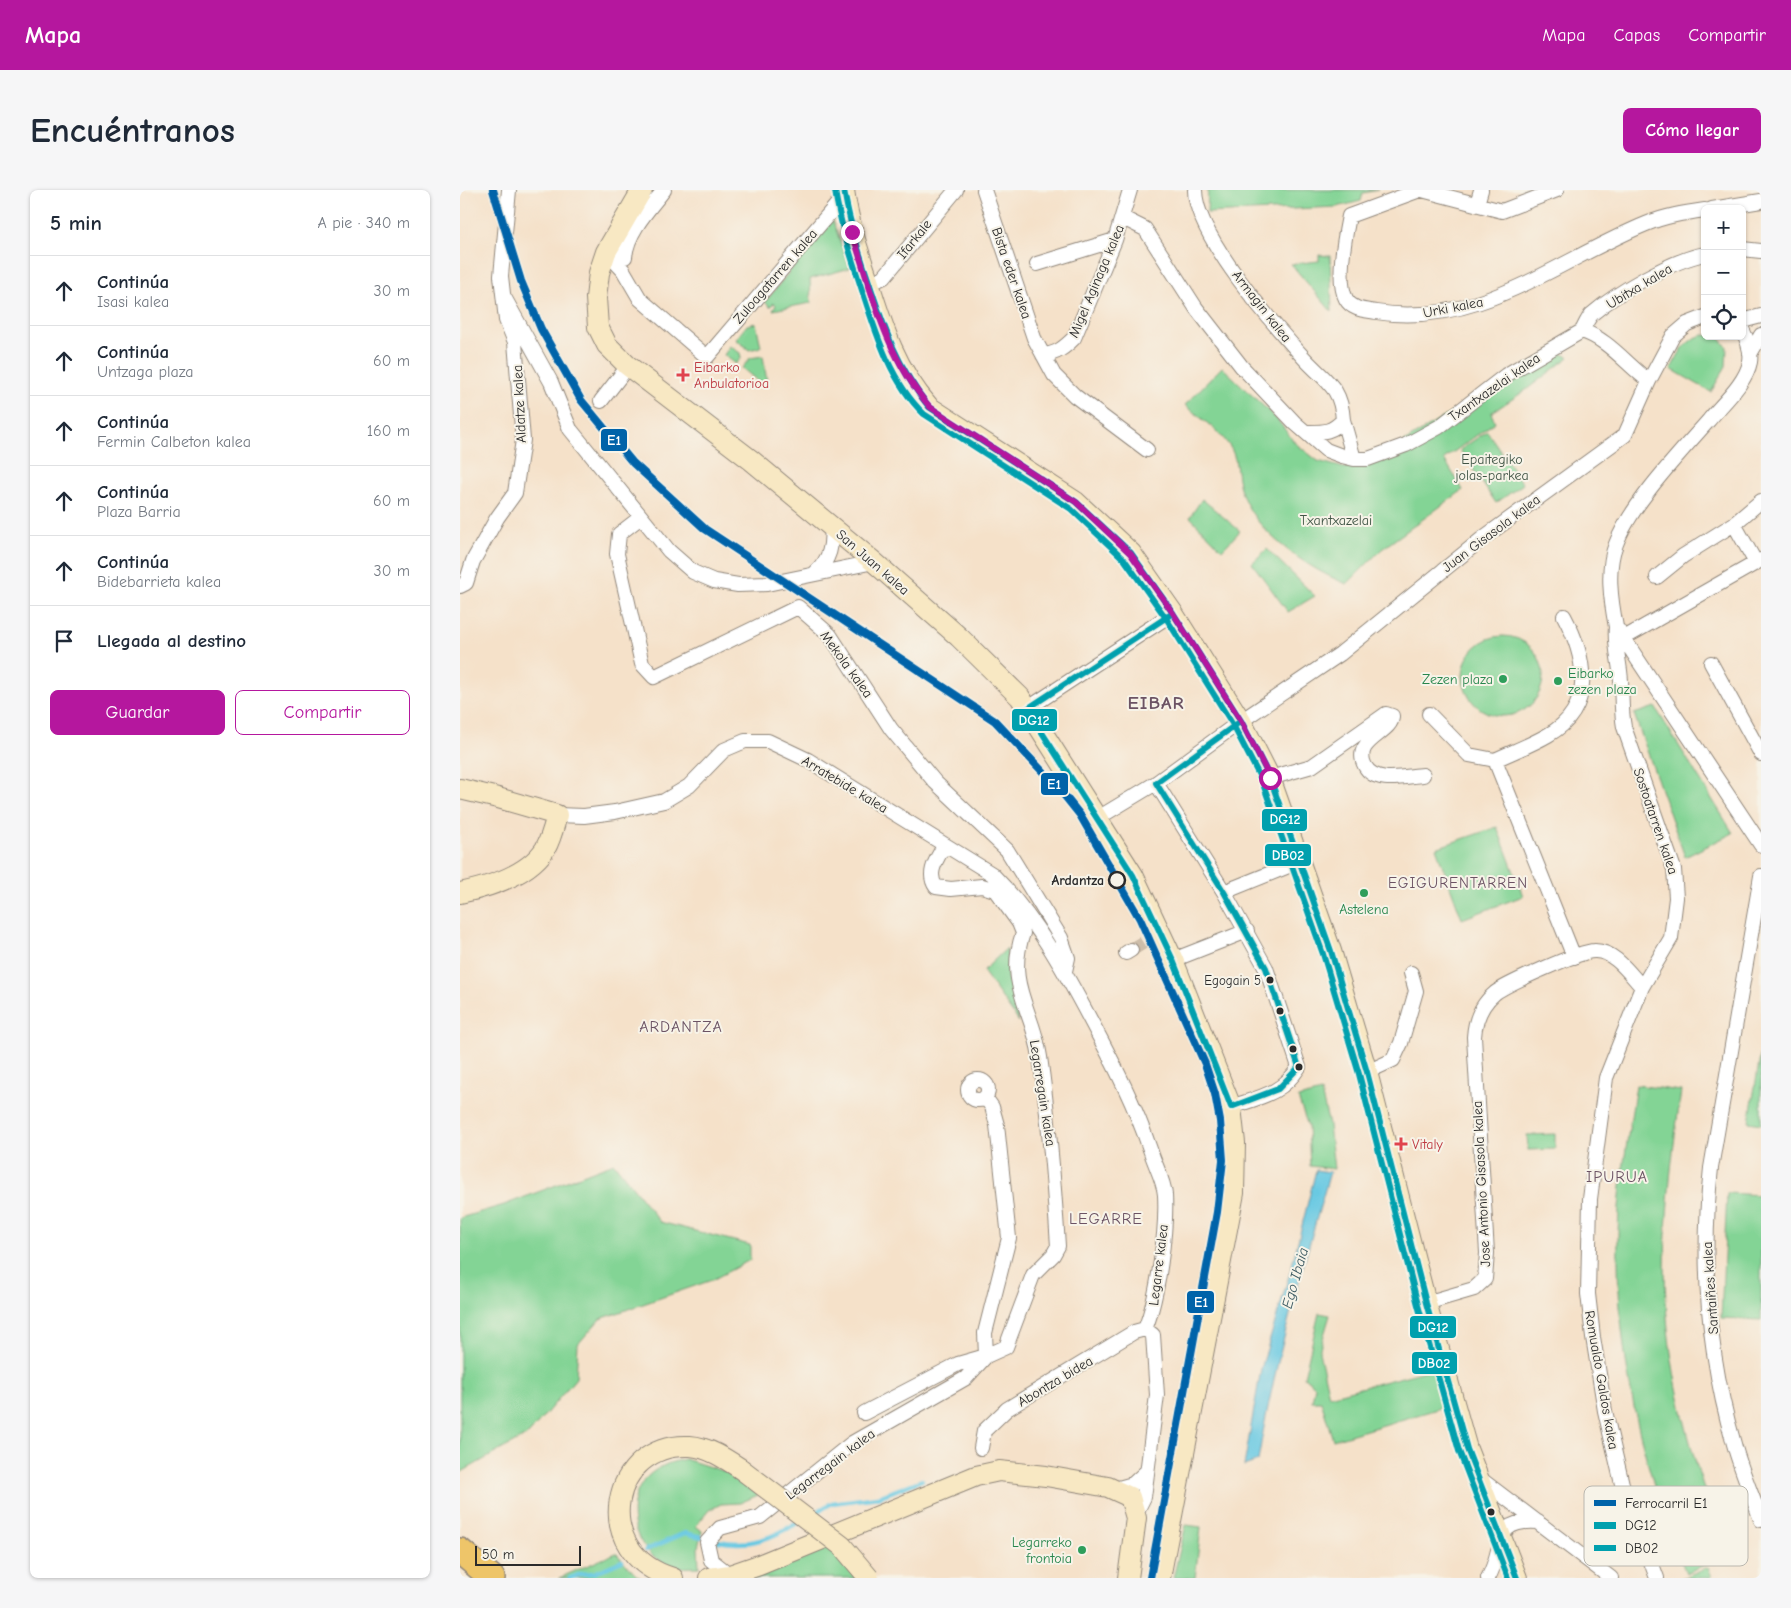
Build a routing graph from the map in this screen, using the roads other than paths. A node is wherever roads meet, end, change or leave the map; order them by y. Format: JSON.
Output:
{"nodes":[{"id":1,"x":509,"y":190,"type":"edge"},
{"id":2,"x":642,"y":190,"type":"edge"},
{"id":3,"x":664,"y":190,"type":"edge"},
{"id":4,"x":956,"y":190,"type":"edge"},
{"id":5,"x":984,"y":190,"type":"edge"},
{"id":6,"x":1130,"y":190,"type":"edge"},
{"id":7,"x":1195,"y":190,"type":"edge"},
{"id":8,"x":1421,"y":190,"type":"edge"},
{"id":9,"x":1481,"y":190,"type":"edge"},
{"id":10,"x":1557,"y":190,"type":"edge"},
{"id":11,"x":845,"y":193,"type":"edge"},
{"id":12,"x":1761,"y":201,"type":"edge"},
{"id":13,"x":1477,"y":204,"type":"junction"},
{"id":14,"x":1736,"y":205,"type":"edge"},
{"id":15,"x":1701,"y":211,"type":"edge"},
{"id":16,"x":1123,"y":218,"type":"junction"},
{"id":17,"x":1115,"y":240,"type":"junction"},
{"id":18,"x":1746,"y":249,"type":"edge"},
{"id":19,"x":616,"y":250,"type":"junction"},
{"id":20,"x":1761,"y":251,"type":"edge"},
{"id":21,"x":1701,"y":255,"type":"edge"},
{"id":22,"x":1037,"y":264,"type":"dead end"},
{"id":23,"x":869,"y":284,"type":"junction"},
{"id":24,"x":504,"y":298,"type":"junction"},
{"id":25,"x":1761,"y":316,"type":"edge"},
{"id":26,"x":1701,"y":319,"type":"edge"},
{"id":27,"x":1746,"y":320,"type":"edge"},
{"id":28,"x":1582,"y":331,"type":"junction"},
{"id":29,"x":1761,"y":335,"type":"edge"},
{"id":30,"x":1746,"y":339,"type":"edge"},
{"id":31,"x":1750,"y":354,"type":"junction"},
{"id":32,"x":1044,"y":355,"type":"junction"},
{"id":33,"x":629,"y":365,"type":"junction"},
{"id":34,"x":1649,"y":381,"type":"junction"},
{"id":35,"x":601,"y":401,"type":"dead end"},
{"id":36,"x":1343,"y":416,"type":"junction"},
{"id":37,"x":1306,"y":432,"type":"junction"},
{"id":38,"x":1147,"y":450,"type":"dead end"},
{"id":39,"x":1354,"y":459,"type":"junction"},
{"id":40,"x":1761,"y":501,"type":"edge"},
{"id":41,"x":641,"y":517,"type":"junction"},
{"id":42,"x":1734,"y":524,"type":"junction"},
{"id":43,"x":831,"y":525,"type":"junction"},
{"id":44,"x":874,"y":562,"type":"junction"},
{"id":45,"x":1758,"y":562,"type":"edge"},
{"id":46,"x":815,"y":574,"type":"junction"},
{"id":47,"x":1657,"y":577,"type":"dead end"},
{"id":48,"x":460,"y":586,"type":"edge"},
{"id":49,"x":1173,"y":613,"type":"junction"},
{"id":50,"x":1564,"y":616,"type":"dead end"},
{"id":51,"x":1620,"y":632,"type":"junction"},
{"id":52,"x":1711,"y":663,"type":"dead end"},
{"id":53,"x":1646,"y":672,"type":"junction"},
{"id":54,"x":1621,"y":680,"type":"junction"},
{"id":55,"x":1028,"y":709,"type":"junction"},
{"id":56,"x":1429,"y":714,"type":"dead end"},
{"id":57,"x":1241,"y":721,"type":"junction"},
{"id":58,"x":1761,"y":754,"type":"edge"},
{"id":59,"x":1495,"y":760,"type":"junction"},
{"id":60,"x":1423,"y":775,"type":"dead end"},
{"id":61,"x":1270,"y":778,"type":"junction"},
{"id":62,"x":1156,"y":783,"type":"junction"},
{"id":63,"x":460,"y":789,"type":"edge"},
{"id":64,"x":557,"y":815,"type":"junction"},
{"id":65,"x":1098,"y":818,"type":"junction"},
{"id":66,"x":1761,"y":845,"type":"edge"},
{"id":67,"x":944,"y":846,"type":"junction"},
{"id":68,"x":1286,"y":867,"type":"dead end"},
{"id":69,"x":1761,"y":876,"type":"edge"},
{"id":70,"x":1224,"y":892,"type":"junction"},
{"id":71,"x":460,"y":893,"type":"edge"},
{"id":72,"x":1247,"y":931,"type":"junction"},
{"id":73,"x":1574,"y":956,"type":"junction"},
{"id":74,"x":1172,"y":960,"type":"junction"},
{"id":75,"x":1065,"y":971,"type":"junction"},
{"id":76,"x":1411,"y":973,"type":"dead end"},
{"id":77,"x":1642,"y":987,"type":"junction"},
{"id":78,"x":1367,"y":1072,"type":"junction"},
{"id":79,"x":985,"y":1097,"type":"dead end"},
{"id":80,"x":1231,"y":1107,"type":"junction"},
{"id":81,"x":1139,"y":1116,"type":"joint"},
{"id":82,"x":1426,"y":1303,"type":"junction"},
{"id":83,"x":1145,"y":1329,"type":"junction"},
{"id":84,"x":986,"y":1356,"type":"junction"},
{"id":85,"x":864,"y":1413,"type":"dead end"},
{"id":86,"x":981,"y":1448,"type":"dead end"},
{"id":87,"x":1146,"y":1472,"type":"junction"},
{"id":88,"x":1475,"y":1475,"type":"junction"},
{"id":89,"x":1623,"y":1486,"type":"edge"},
{"id":90,"x":1118,"y":1491,"type":"junction"},
{"id":91,"x":1135,"y":1515,"type":"junction"},
{"id":92,"x":1761,"y":1520,"type":"edge"},
{"id":93,"x":1538,"y":1522,"type":"junction"},
{"id":94,"x":1501,"y":1540,"type":"junction"},
{"id":95,"x":460,"y":1551,"type":"edge"},
{"id":96,"x":1584,"y":1557,"type":"edge"},
{"id":97,"x":1595,"y":1566,"type":"edge"},
{"id":98,"x":1651,"y":1566,"type":"edge"},
{"id":99,"x":1652,"y":1566,"type":"edge"},
{"id":100,"x":730,"y":1575,"type":"junction"},
{"id":101,"x":492,"y":1578,"type":"edge"},
{"id":102,"x":672,"y":1578,"type":"edge"},
{"id":103,"x":709,"y":1578,"type":"edge"},
{"id":104,"x":869,"y":1578,"type":"edge"},
{"id":105,"x":1128,"y":1578,"type":"edge"},
{"id":106,"x":1160,"y":1578,"type":"edge"},
{"id":107,"x":1488,"y":1578,"type":"edge"},
{"id":108,"x":1517,"y":1578,"type":"edge"},
{"id":109,"x":1611,"y":1578,"type":"edge"},
{"id":110,"x":1645,"y":1578,"type":"edge"},
{"id":111,"x":1657,"y":1578,"type":"edge"}],
"edges":[{"from":1,"to":24,"type":"street","name":"Aldatze kalea"},
{"from":2,"to":19,"type":"street"},
{"from":3,"to":19,"type":"street"},
{"from":4,"to":23,"type":"street","name":"Ifarkale"},
{"from":5,"to":32,"type":"street","name":"Bista eder kalea"},
{"from":6,"to":16,"type":"street","name":"Migel Aginaga kalea"},
{"from":7,"to":36,"type":"street","name":"Armagin kalea"},
{"from":8,"to":13,"type":"street"},
{"from":8,"to":15,"type":"street","name":"Urki kalea"},
{"from":9,"to":13,"type":"street"},
{"from":10,"to":13,"type":"street"},
{"from":11,"to":19,"type":"street","name":"Zuloagatarren kalea"},
{"from":11,"to":23,"type":"street"},
{"from":12,"to":14,"type":"street"},
{"from":16,"to":17,"type":"street","name":"Migel Aginaga kalea"},
{"from":16,"to":37,"type":"street","name":"Txantxazelai kalea"},
{"from":17,"to":22,"type":"street"},
{"from":17,"to":32,"type":"street","name":"Migel Aginaga kalea"},
{"from":18,"to":20,"type":"street"},
{"from":19,"to":33,"type":"street","name":"San Juan kalea"},
{"from":21,"to":28,"type":"street","name":"Ubitxa kalea"},
{"from":23,"to":49,"type":"street"},
{"from":24,"to":41,"type":"street","name":"Aldatze kalea"},
{"from":24,"to":48,"type":"street","name":"Aldatze kalea"},
{"from":25,"to":27,"type":"street"},
{"from":26,"to":34,"type":"street","name":"Juan Gisasola kalea"},
{"from":28,"to":34,"type":"street"},
{"from":28,"to":39,"type":"street","name":"Txantxazelai kalea"},
{"from":29,"to":31,"type":"street"},
{"from":30,"to":31,"type":"street"},
{"from":31,"to":51,"type":"street","name":"Sostoatarren kalea"},
{"from":32,"to":38,"type":"street","name":"Bista eder kalea"},
{"from":33,"to":35,"type":"street"},
{"from":33,"to":43,"type":"street","name":"San Juan kalea"},
{"from":34,"to":57,"type":"street","name":"Juan Gisasola kalea"},
{"from":36,"to":37,"type":"street"},
{"from":36,"to":39,"type":"street"},
{"from":37,"to":39,"type":"street","name":"Txantxazelai kalea"},
{"from":40,"to":42,"type":"street"},
{"from":41,"to":46,"type":"street","name":"Aldatze kalea"},
{"from":41,"to":75,"type":"street","name":"Mekola kalea"},
{"from":42,"to":45,"type":"street"},
{"from":42,"to":47,"type":"street"},
{"from":43,"to":44,"type":"street","name":"San Juan kalea"},
{"from":43,"to":46,"type":"street"},
{"from":44,"to":46,"type":"street","name":"Aldatze kalea"},
{"from":44,"to":55,"type":"street","name":"San Juan kalea"},
{"from":45,"to":51,"type":"street"},
{"from":49,"to":55,"type":"street"},
{"from":49,"to":57,"type":"street"},
{"from":50,"to":59,"type":"street"},
{"from":51,"to":53,"type":"street","name":"Sostoatarren kalea"},
{"from":51,"to":54,"type":"street","name":"Sostoatarren kalea"},
{"from":52,"to":58,"type":"street"},
{"from":53,"to":54,"type":"street"},
{"from":53,"to":66,"type":"street","name":"Sostoatarren kalea"},
{"from":54,"to":77,"type":"street","name":"Sostoatarren kalea"},
{"from":55,"to":65,"type":"street","name":"San Juan kalea"},
{"from":56,"to":59,"type":"street"},
{"from":57,"to":61,"type":"street"},
{"from":57,"to":62,"type":"street","name":"Juan Gisasola kalea"},
{"from":59,"to":73,"type":"street"},
{"from":60,"to":61,"type":"street"},
{"from":61,"to":78,"type":"street"},
{"from":62,"to":65,"type":"street","name":"Juan Gisasola kalea"},
{"from":62,"to":70,"type":"street"},
{"from":63,"to":64,"type":"street"},
{"from":64,"to":67,"type":"street","name":"Arratebide kalea"},
{"from":64,"to":71,"type":"street"},
{"from":65,"to":74,"type":"street","name":"San Juan kalea"},
{"from":67,"to":75,"type":"street","name":"Arratebide kalea"},
{"from":67,"to":84,"type":"street","name":"Legarregain kalea"},
{"from":68,"to":70,"type":"street"},
{"from":69,"to":92,"type":"street","name":"Santaiñes kalea"},
{"from":70,"to":72,"type":"street"},
{"from":72,"to":74,"type":"street"},
{"from":72,"to":80,"type":"street"},
{"from":73,"to":77,"type":"street"},
{"from":73,"to":82,"type":"street","name":"Jose Antonio Gisasola kalea"},
{"from":74,"to":80,"type":"street","name":"San Juan kalea"},
{"from":75,"to":81,"type":"street","name":"Arratebide kalea"},
{"from":76,"to":78,"type":"street"},
{"from":77,"to":89,"type":"street","name":"Romualdo Galdos kalea"},
{"from":78,"to":82,"type":"street"},
{"from":79,"to":84,"type":"street"},
{"from":80,"to":106,"type":"street","name":"San Juan kalea"},
{"from":81,"to":83,"type":"street","name":"Legarre kalea"},
{"from":82,"to":88,"type":"street"},
{"from":83,"to":86,"type":"street","name":"Abontza bidea"},
{"from":83,"to":87,"type":"street"},
{"from":84,"to":85,"type":"street"},
{"from":84,"to":100,"type":"street","name":"Legarregain kalea"},
{"from":87,"to":90,"type":"street"},
{"from":87,"to":91,"type":"street"},
{"from":88,"to":93,"type":"street"},
{"from":88,"to":94,"type":"street"},
{"from":90,"to":91,"type":"street"},
{"from":90,"to":100,"type":"street"},
{"from":91,"to":105,"type":"street"},
{"from":93,"to":94,"type":"street"},
{"from":93,"to":96,"type":"street"},
{"from":94,"to":107,"type":"street"},
{"from":94,"to":108,"type":"street"},
{"from":95,"to":101,"type":"highway"},
{"from":97,"to":109,"type":"street"},
{"from":98,"to":110,"type":"street"},
{"from":99,"to":111,"type":"street","name":"Romualdo Galdos kalea"},
{"from":100,"to":103,"type":"street"},
{"from":102,"to":104,"type":"street","bridge":true}]}
